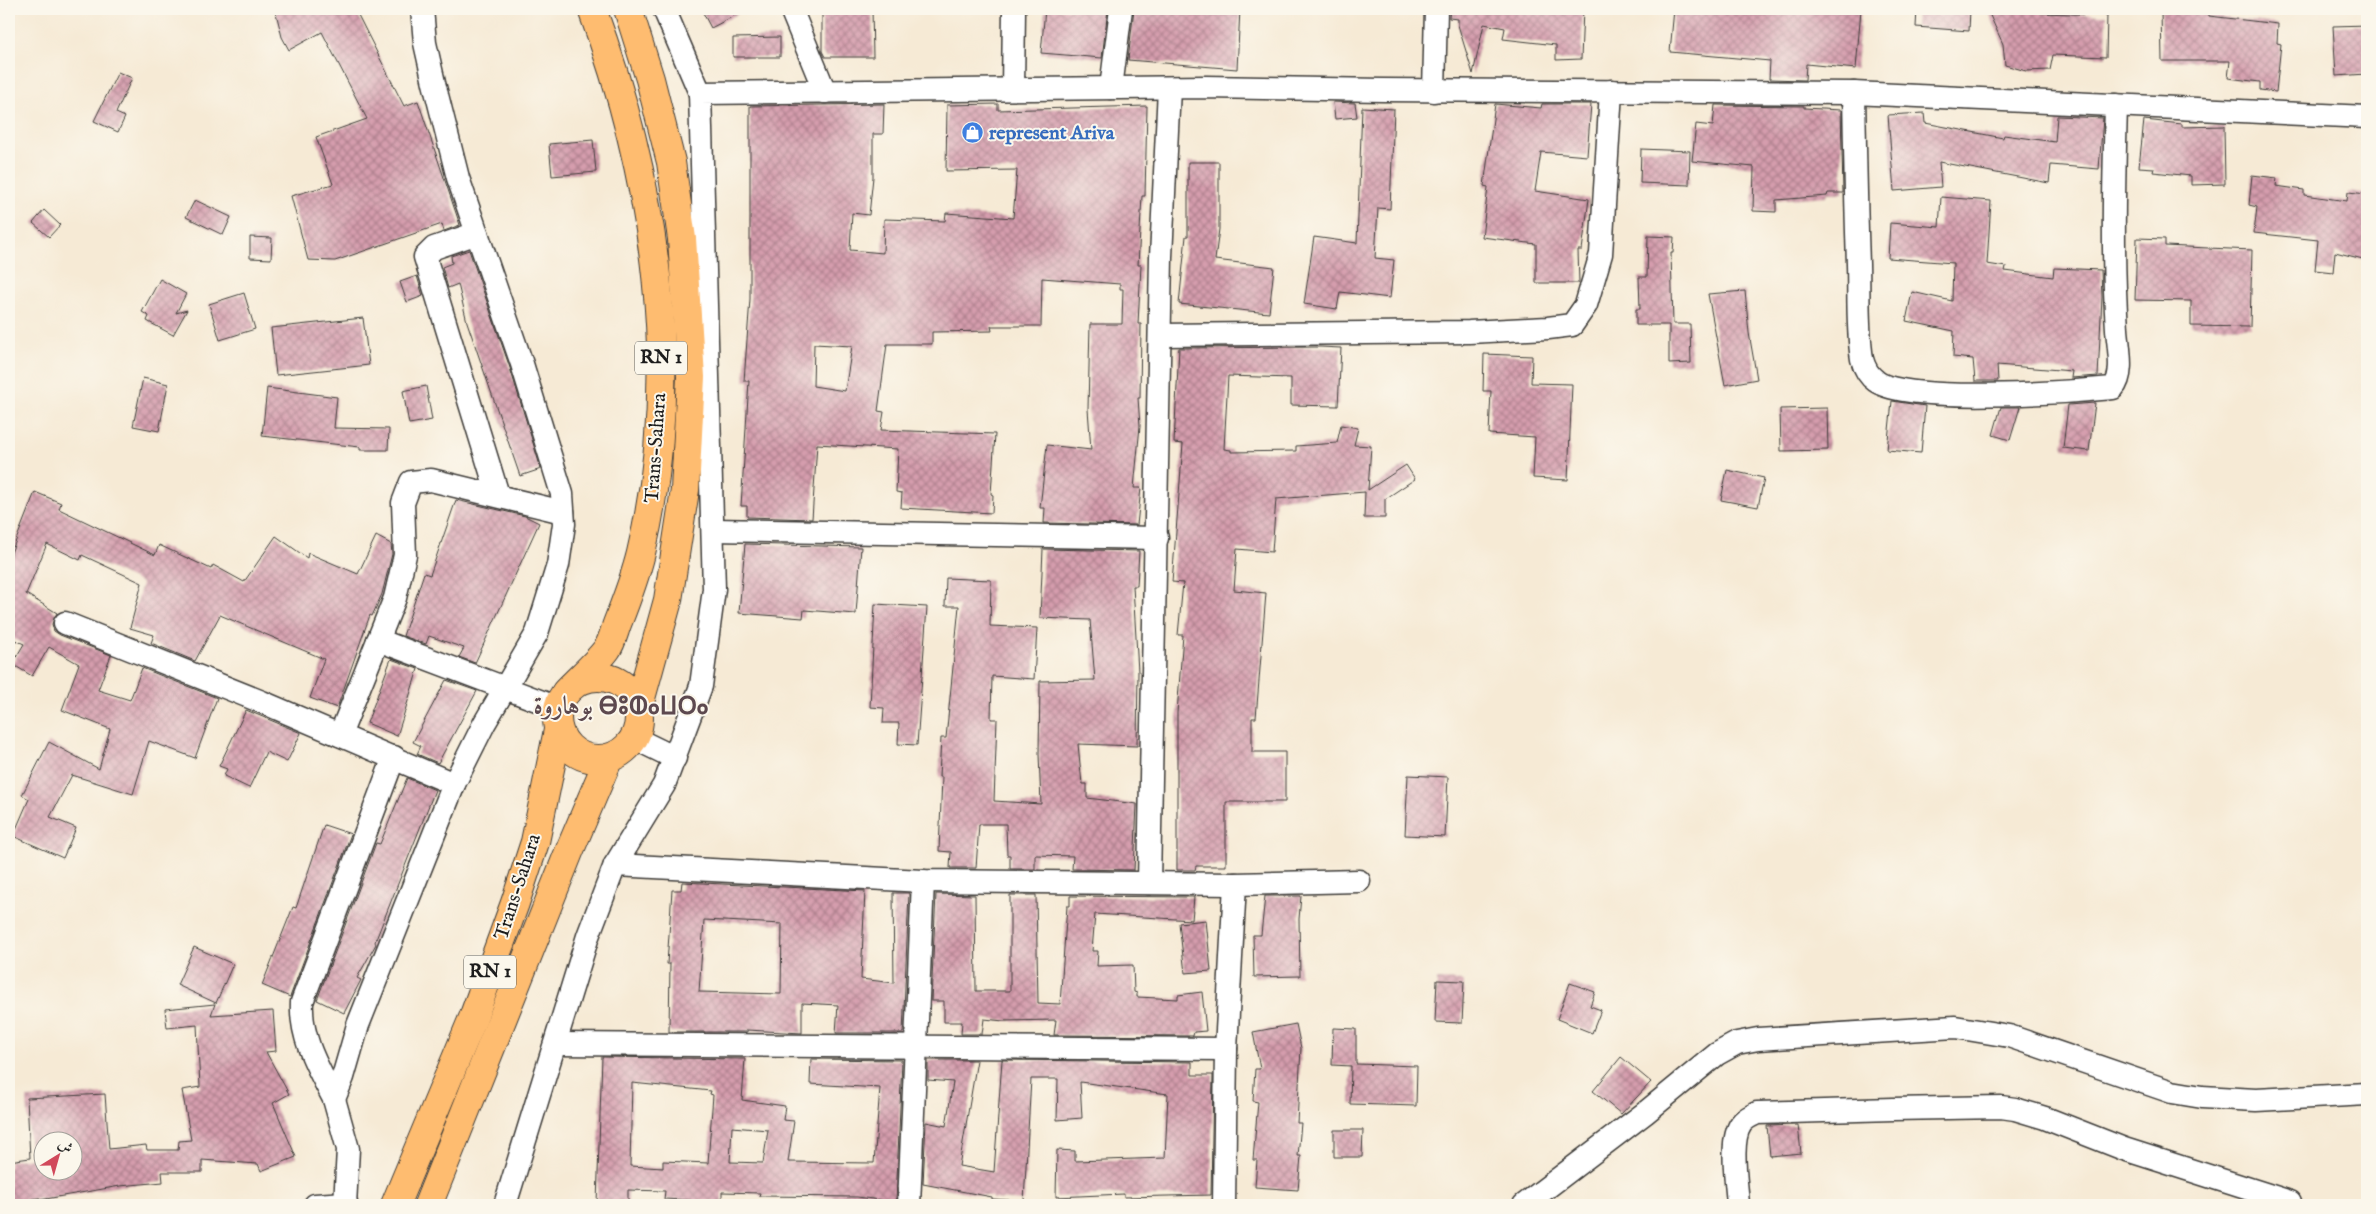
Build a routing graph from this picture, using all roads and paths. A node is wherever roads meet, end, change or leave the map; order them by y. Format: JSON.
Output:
{"nodes":[{"id":1,"x":422,"y":9,"type":"edge"},
{"id":2,"x":592,"y":9,"type":"edge"},
{"id":3,"x":628,"y":9,"type":"edge"},
{"id":4,"x":664,"y":9,"type":"edge"},
{"id":5,"x":791,"y":9,"type":"edge"},
{"id":6,"x":1014,"y":9,"type":"edge"},
{"id":7,"x":1121,"y":9,"type":"edge"},
{"id":8,"x":1436,"y":9,"type":"edge"},
{"id":9,"x":1112,"y":88,"type":"junction"},
{"id":10,"x":1169,"y":88,"type":"junction"},
{"id":11,"x":1014,"y":90,"type":"junction"},
{"id":12,"x":1434,"y":91,"type":"junction"},
{"id":13,"x":1610,"y":91,"type":"junction"},
{"id":14,"x":825,"y":92,"type":"junction"},
{"id":15,"x":700,"y":93,"type":"junction"},
{"id":16,"x":1854,"y":93,"type":"junction"},
{"id":17,"x":2116,"y":105,"type":"junction"},
{"id":18,"x":2367,"y":118,"type":"edge"},
{"id":19,"x":477,"y":233,"type":"junction"},
{"id":20,"x":1161,"y":335,"type":"junction"},
{"id":21,"x":498,"y":495,"type":"junction"},
{"id":22,"x":563,"y":512,"type":"junction"},
{"id":23,"x":713,"y":530,"type":"junction"},
{"id":24,"x":1157,"y":538,"type":"junction"},
{"id":25,"x":65,"y":623,"type":"dead end"},
{"id":26,"x":378,"y":640,"type":"junction"},
{"id":27,"x":505,"y":686,"type":"junction"},
{"id":28,"x":638,"y":709,"type":"junction"},
{"id":29,"x":561,"y":710,"type":"junction"},
{"id":30,"x":340,"y":734,"type":"junction"},
{"id":31,"x":634,"y":738,"type":"junction"},
{"id":32,"x":394,"y":757,"type":"junction"},
{"id":33,"x":609,"y":758,"type":"junction"},
{"id":34,"x":675,"y":758,"type":"junction"},
{"id":35,"x":454,"y":784,"type":"junction"},
{"id":36,"x":615,"y":865,"type":"junction"},
{"id":37,"x":923,"y":881,"type":"junction"},
{"id":38,"x":1359,"y":881,"type":"dead end"},
{"id":39,"x":1149,"y":883,"type":"junction"},
{"id":40,"x":1236,"y":884,"type":"junction"},
{"id":41,"x":556,"y":1044,"type":"junction"},
{"id":42,"x":917,"y":1046,"type":"junction"},
{"id":43,"x":1226,"y":1049,"type":"junction"},
{"id":44,"x":2367,"y":1094,"type":"edge"},
{"id":45,"x":334,"y":1099,"type":"junction"},
{"id":46,"x":2290,"y":1202,"type":"dead end"},
{"id":47,"x":345,"y":1204,"type":"edge"},
{"id":48,"x":315,"y":1205,"type":"edge"},
{"id":49,"x":395,"y":1205,"type":"edge"},
{"id":50,"x":428,"y":1205,"type":"edge"},
{"id":51,"x":505,"y":1205,"type":"edge"},
{"id":52,"x":909,"y":1205,"type":"edge"},
{"id":53,"x":1224,"y":1205,"type":"edge"},
{"id":54,"x":1524,"y":1205,"type":"edge"},
{"id":55,"x":1738,"y":1205,"type":"edge"}],
"edges":[{"from":1,"to":19,"type":"street"},
{"from":2,"to":29,"type":"highway","name":"Trans-Sahara","number":"RN 1"},
{"from":3,"to":28,"type":"highway","name":"Trans-Sahara","number":"RN 1"},
{"from":4,"to":15,"type":"street"},
{"from":5,"to":14,"type":"street"},
{"from":6,"to":11,"type":"street"},
{"from":7,"to":9,"type":"street"},
{"from":8,"to":12,"type":"street"},
{"from":9,"to":10,"type":"street"},
{"from":9,"to":11,"type":"street"},
{"from":10,"to":12,"type":"street"},
{"from":10,"to":20,"type":"street"},
{"from":11,"to":14,"type":"street"},
{"from":12,"to":13,"type":"street"},
{"from":13,"to":16,"type":"street"},
{"from":13,"to":20,"type":"street"},
{"from":14,"to":15,"type":"street"},
{"from":15,"to":23,"type":"street"},
{"from":16,"to":17,"type":"street"},
{"from":16,"to":17,"type":"street"},
{"from":17,"to":18,"type":"street"},
{"from":19,"to":21,"type":"street"},
{"from":19,"to":22,"type":"street"},
{"from":20,"to":24,"type":"street"},
{"from":21,"to":22,"type":"street"},
{"from":21,"to":26,"type":"street"},
{"from":22,"to":27,"type":"street"},
{"from":23,"to":24,"type":"street"},
{"from":23,"to":34,"type":"street"},
{"from":24,"to":39,"type":"street"},
{"from":25,"to":30,"type":"street"},
{"from":26,"to":27,"type":"street"},
{"from":26,"to":30,"type":"street"},
{"from":27,"to":29,"type":"street"},
{"from":27,"to":35,"type":"street"},
{"from":28,"to":29,"type":"highway"},
{"from":28,"to":31,"type":"highway"},
{"from":29,"to":33,"type":"highway"},
{"from":29,"to":49,"type":"highway","name":"Trans-Sahara","number":"RN 1"},
{"from":30,"to":32,"type":"street"},
{"from":31,"to":33,"type":"highway"},
{"from":31,"to":34,"type":"street"},
{"from":32,"to":35,"type":"street"},
{"from":32,"to":45,"type":"street"},
{"from":33,"to":50,"type":"highway","name":"Trans-Sahara","number":"RN 1"},
{"from":34,"to":36,"type":"street"},
{"from":35,"to":45,"type":"street"},
{"from":36,"to":37,"type":"street"},
{"from":36,"to":41,"type":"street"},
{"from":37,"to":39,"type":"street"},
{"from":37,"to":42,"type":"street"},
{"from":38,"to":40,"type":"street"},
{"from":39,"to":40,"type":"street"},
{"from":40,"to":43,"type":"street"},
{"from":41,"to":42,"type":"street"},
{"from":41,"to":51,"type":"street"},
{"from":42,"to":43,"type":"street"},
{"from":42,"to":52,"type":"street"},
{"from":43,"to":53,"type":"street"},
{"from":44,"to":54,"type":"street"},
{"from":45,"to":47,"type":"street"},
{"from":46,"to":55,"type":"street"},
{"from":47,"to":48,"type":"street"}]}
